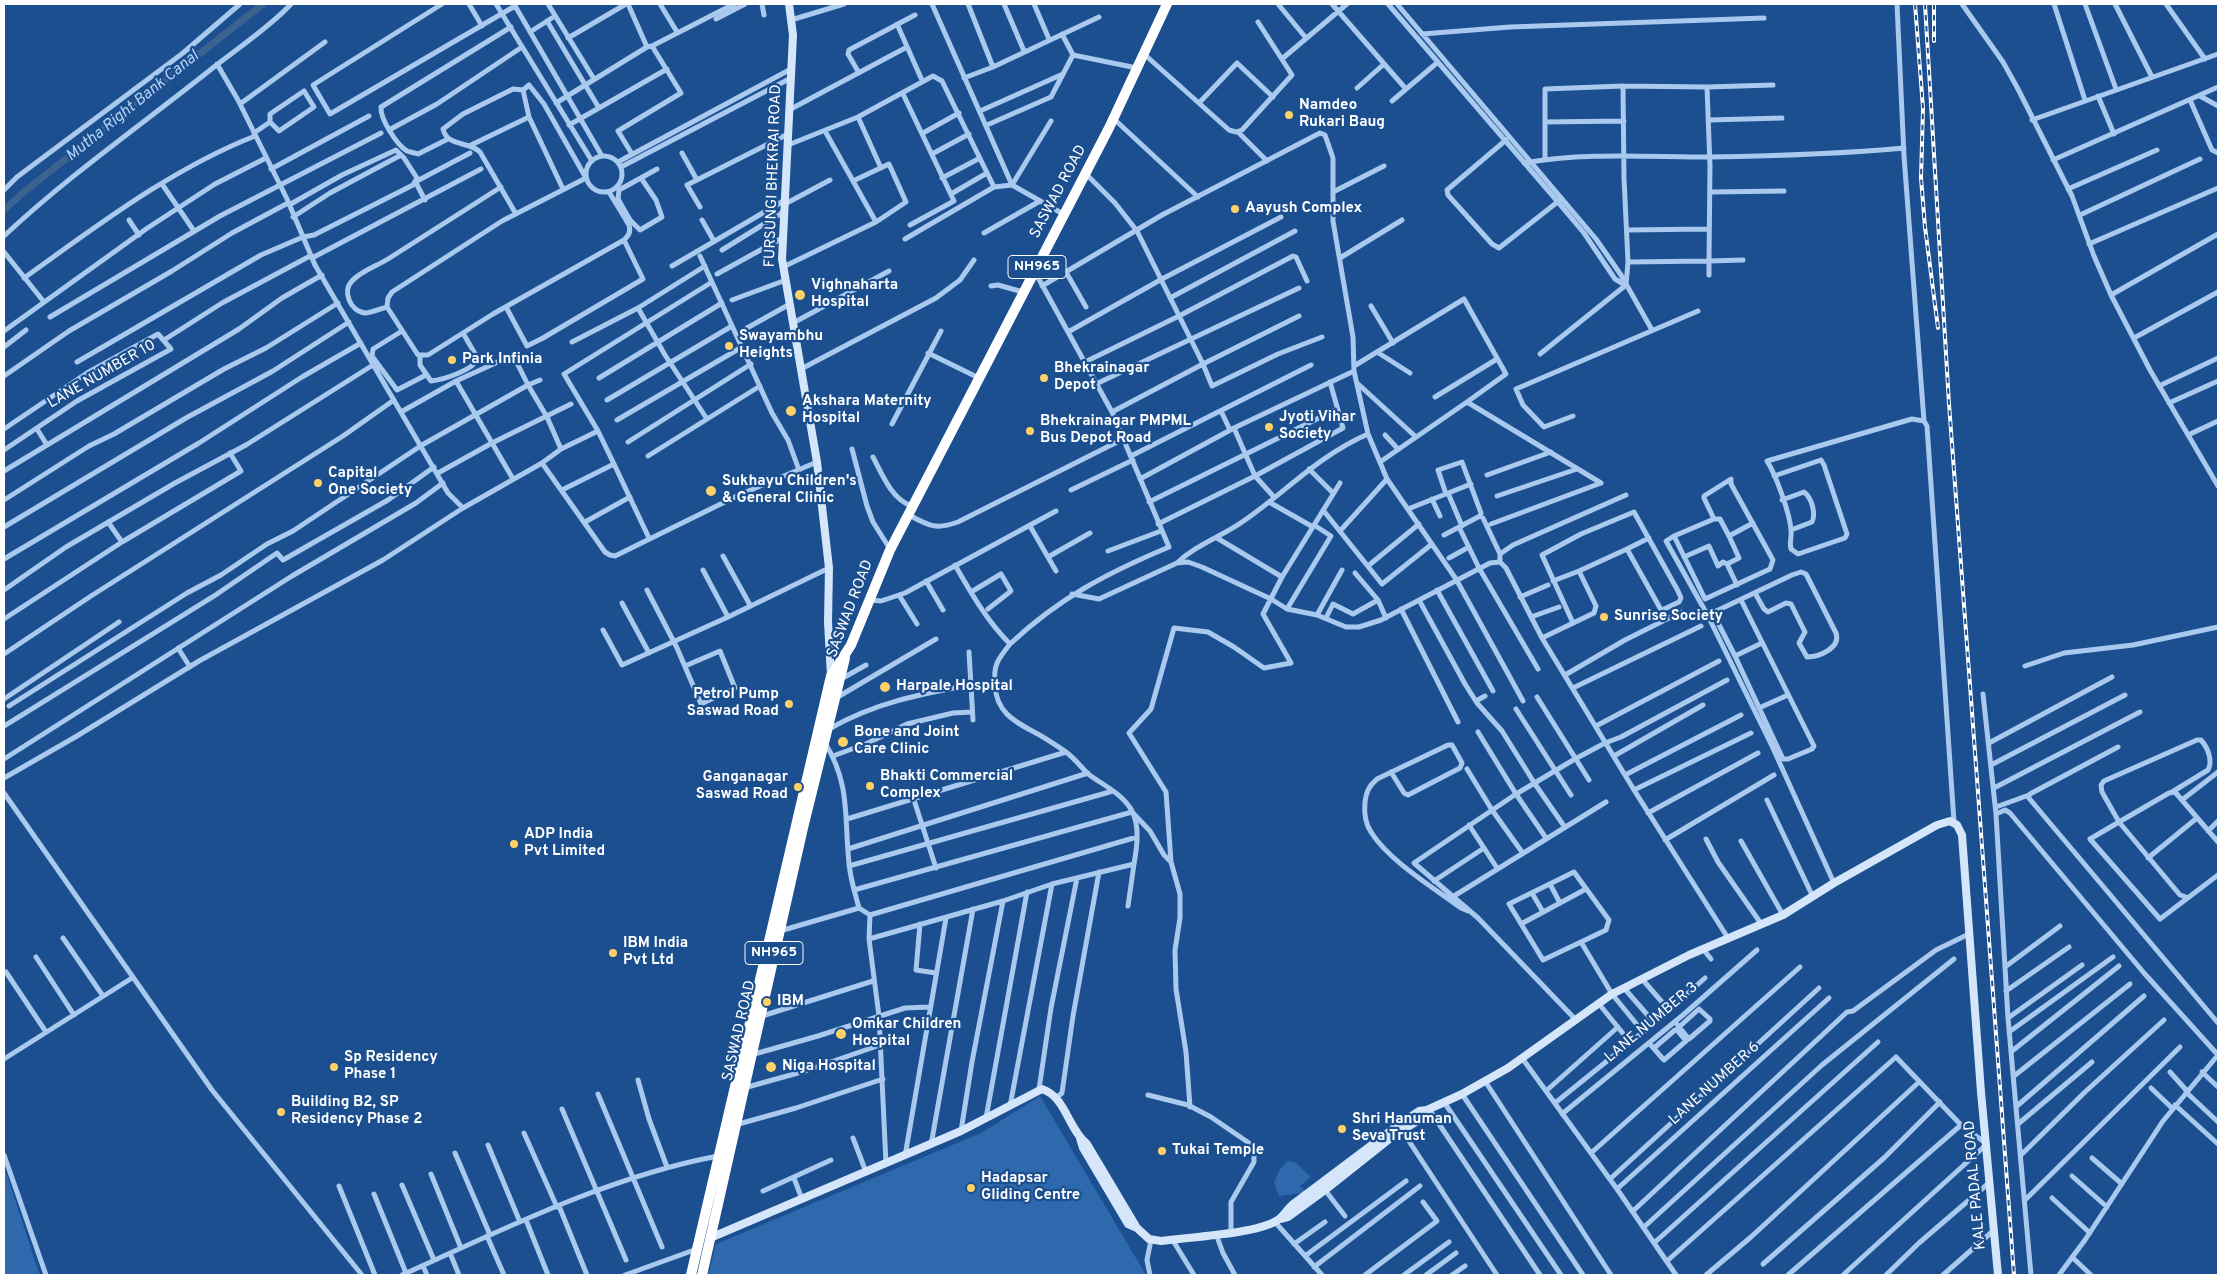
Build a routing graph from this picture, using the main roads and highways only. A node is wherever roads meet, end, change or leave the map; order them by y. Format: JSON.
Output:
{"nodes":[{"id":1,"x":1167,"y":4,"type":"edge"},
{"id":2,"x":836,"y":678,"type":"junction"},
{"id":3,"x":691,"y":1275,"type":"edge"},
{"id":4,"x":702,"y":1275,"type":"edge"}],
"edges":[{"from":1,"to":2,"type":"highway","name":"SASWAD ROAD","number":"NH965"},
{"from":2,"to":3,"type":"highway","name":"SASWAD ROAD","number":"NH965"},
{"from":2,"to":4,"type":"highway","name":"SASWAD ROAD","number":"NH965"}]}
